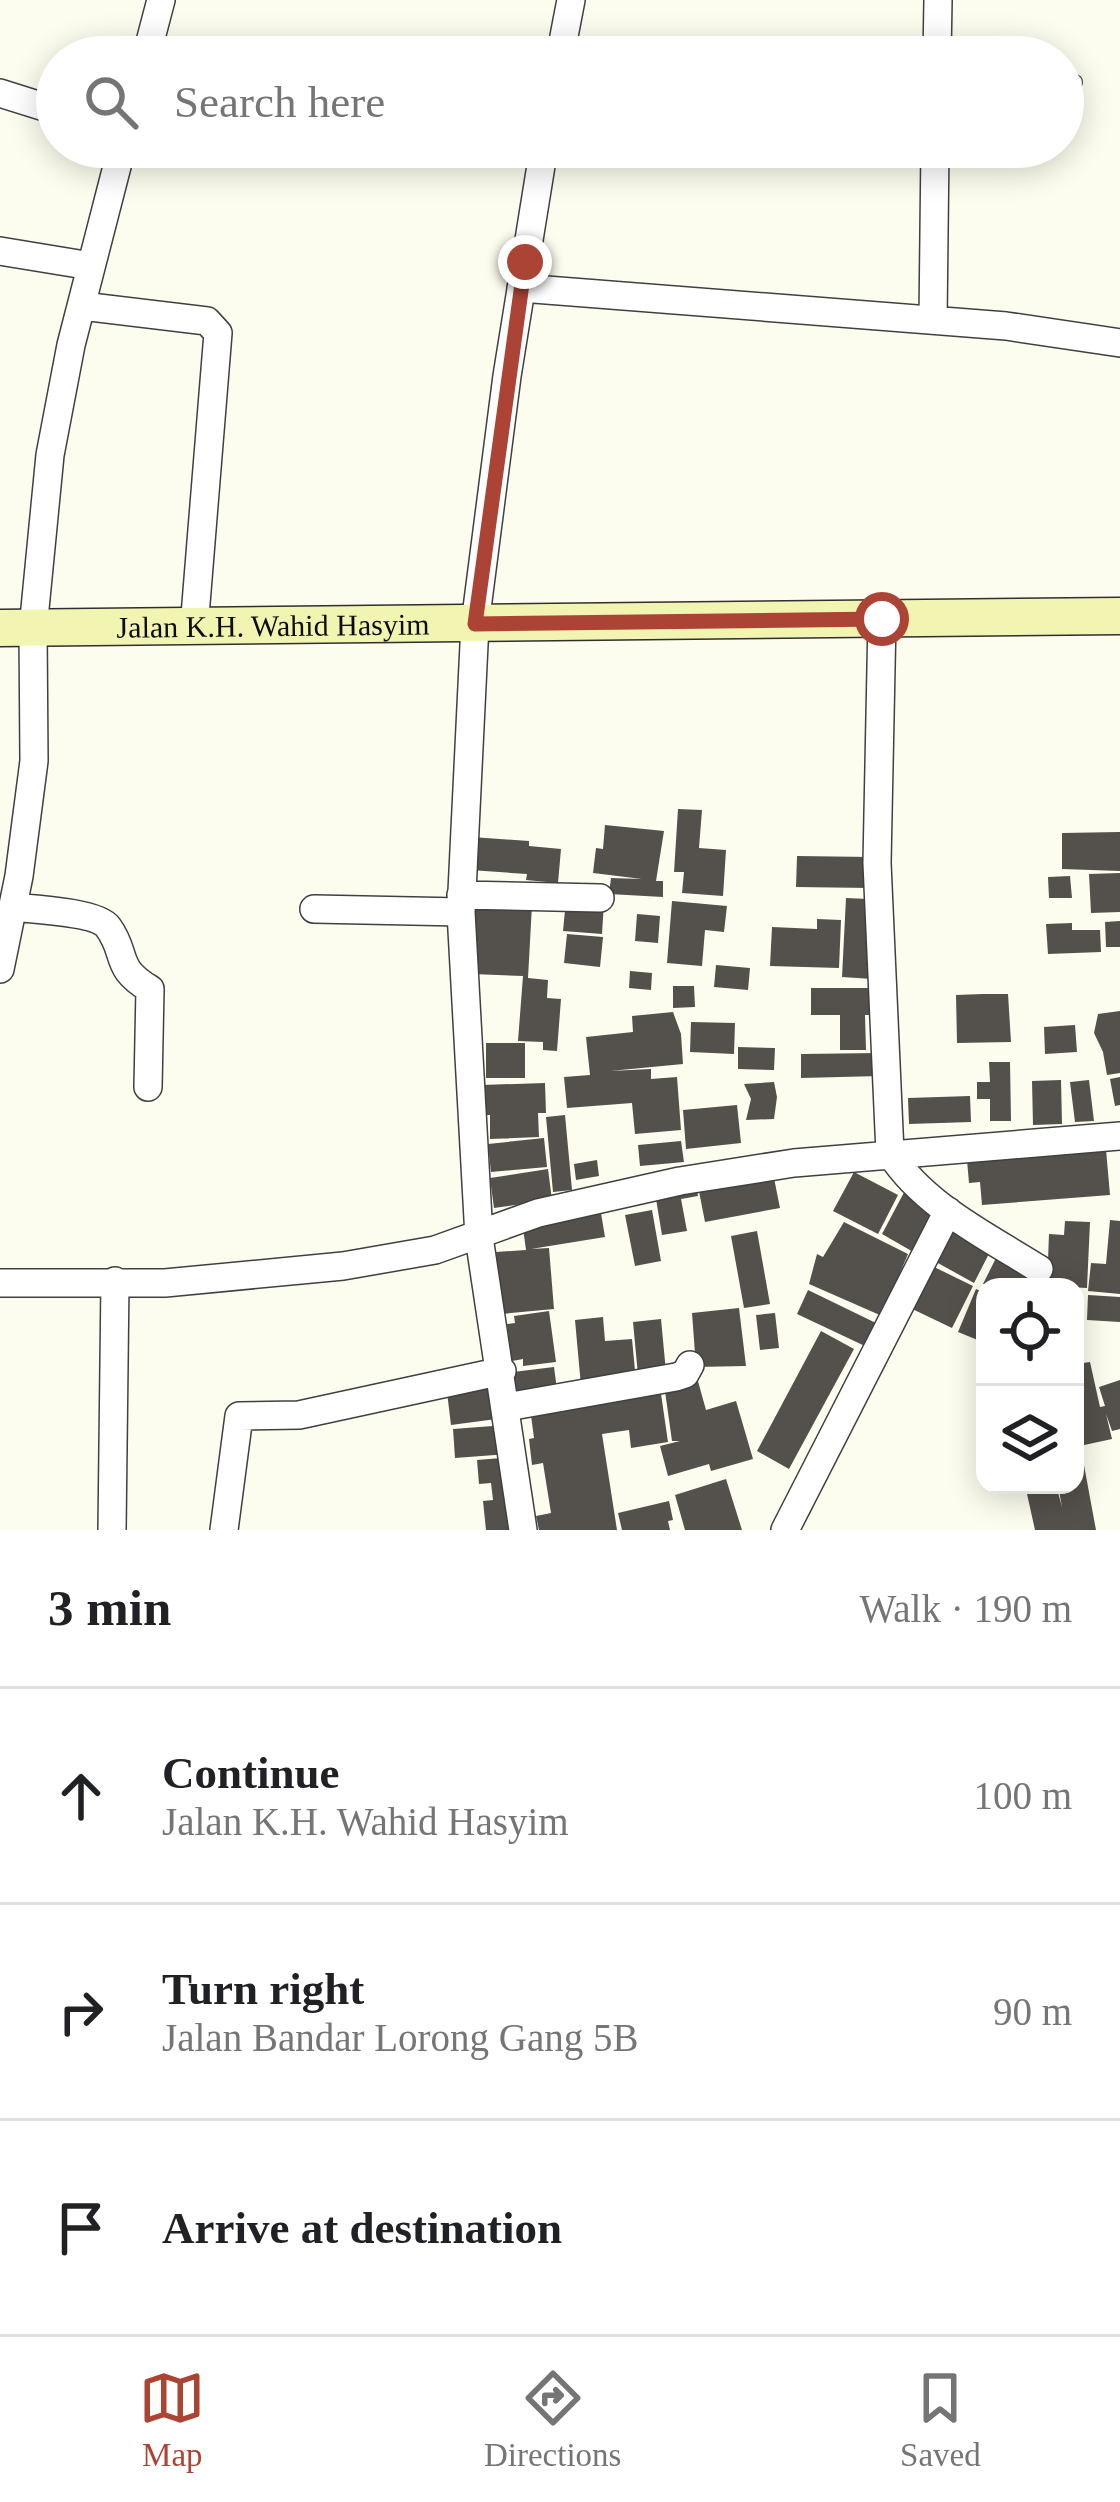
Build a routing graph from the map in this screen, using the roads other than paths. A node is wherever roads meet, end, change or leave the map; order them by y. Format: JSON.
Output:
{"nodes":[{"id":1,"x":161,"y":0,"type":"edge"},
{"id":2,"x":571,"y":0,"type":"edge"},
{"id":3,"x":938,"y":0,"type":"edge"},
{"id":4,"x":152,"y":36,"type":"edge"},
{"id":5,"x":564,"y":36,"type":"edge"},
{"id":6,"x":937,"y":36,"type":"edge"},
{"id":7,"x":0,"y":93,"type":"edge"},
{"id":8,"x":36,"y":104,"type":"edge"},
{"id":9,"x":117,"y":168,"type":"edge"},
{"id":10,"x":541,"y":168,"type":"edge"},
{"id":11,"x":935,"y":168,"type":"edge"},
{"id":12,"x":0,"y":251,"type":"edge"},
{"id":13,"x":91,"y":266,"type":"junction"},
{"id":14,"x":521,"y":288,"type":"junction"},
{"id":15,"x":82,"y":306,"type":"junction"},
{"id":16,"x":933,"y":320,"type":"junction"},
{"id":17,"x":1120,"y":344,"type":"edge"},
{"id":18,"x":1120,"y":616,"type":"edge"},
{"id":19,"x":882,"y":619,"type":"junction"},
{"id":20,"x":475,"y":624,"type":"junction"},
{"id":21,"x":17,"y":628,"type":"edge"},
{"id":22,"x":194,"y":628,"type":"junction"},
{"id":23,"x":600,"y":898,"type":"dead end"},
{"id":24,"x":461,"y":903,"type":"junction"},
{"id":25,"x":12,"y":907,"type":"junction"},
{"id":26,"x":314,"y":908,"type":"dead end"},
{"id":27,"x":0,"y":969,"type":"edge"},
{"id":28,"x":148,"y":1087,"type":"dead end"},
{"id":29,"x":1120,"y":1136,"type":"edge"},
{"id":30,"x":890,"y":1154,"type":"junction"},
{"id":31,"x":948,"y":1211,"type":"junction"},
{"id":32,"x":479,"y":1237,"type":"junction"},
{"id":33,"x":1039,"y":1269,"type":"dead end"},
{"id":34,"x":116,"y":1281,"type":"junction"},
{"id":35,"x":0,"y":1282,"type":"edge"},
{"id":36,"x":690,"y":1365,"type":"dead end"},
{"id":37,"x":502,"y":1371,"type":"junction"},
{"id":38,"x":507,"y":1407,"type":"junction"},
{"id":39,"x":112,"y":1530,"type":"edge"},
{"id":40,"x":224,"y":1530,"type":"edge"},
{"id":41,"x":523,"y":1530,"type":"edge"},
{"id":42,"x":785,"y":1530,"type":"edge"}],
"edges":[{"from":1,"to":4,"type":"street"},
{"from":2,"to":5,"type":"street"},
{"from":3,"to":6,"type":"street"},
{"from":7,"to":8,"type":"street"},
{"from":9,"to":13,"type":"street"},
{"from":10,"to":14,"type":"street"},
{"from":11,"to":16,"type":"street"},
{"from":12,"to":13,"type":"street"},
{"from":13,"to":15,"type":"street"},
{"from":14,"to":16,"type":"street"},
{"from":14,"to":20,"type":"street"},
{"from":15,"to":21,"type":"street"},
{"from":15,"to":22,"type":"street"},
{"from":16,"to":17,"type":"street"},
{"from":18,"to":19,"type":"main road","name":"Jalan K.H. Wahid Hasyim"},
{"from":19,"to":20,"type":"main road","name":"Jalan K.H. Wahid Hasyim"},
{"from":19,"to":30,"type":"street"},
{"from":20,"to":22,"type":"main road","name":"Jalan K.H. Wahid Hasyim"},
{"from":20,"to":24,"type":"street"},
{"from":21,"to":22,"type":"main road","name":"Jalan K.H. Wahid Hasyim"},
{"from":21,"to":25,"type":"street"},
{"from":23,"to":24,"type":"street"},
{"from":24,"to":26,"type":"street"},
{"from":24,"to":32,"type":"street"},
{"from":25,"to":27,"type":"street"},
{"from":25,"to":28,"type":"street"},
{"from":29,"to":30,"type":"street"},
{"from":30,"to":31,"type":"street"},
{"from":30,"to":32,"type":"street"},
{"from":31,"to":33,"type":"street"},
{"from":31,"to":42,"type":"street"},
{"from":32,"to":34,"type":"street"},
{"from":32,"to":37,"type":"street"},
{"from":34,"to":35,"type":"street"},
{"from":34,"to":39,"type":"street"},
{"from":36,"to":38,"type":"street"},
{"from":37,"to":38,"type":"street"},
{"from":37,"to":40,"type":"street"},
{"from":38,"to":41,"type":"street"}]}
